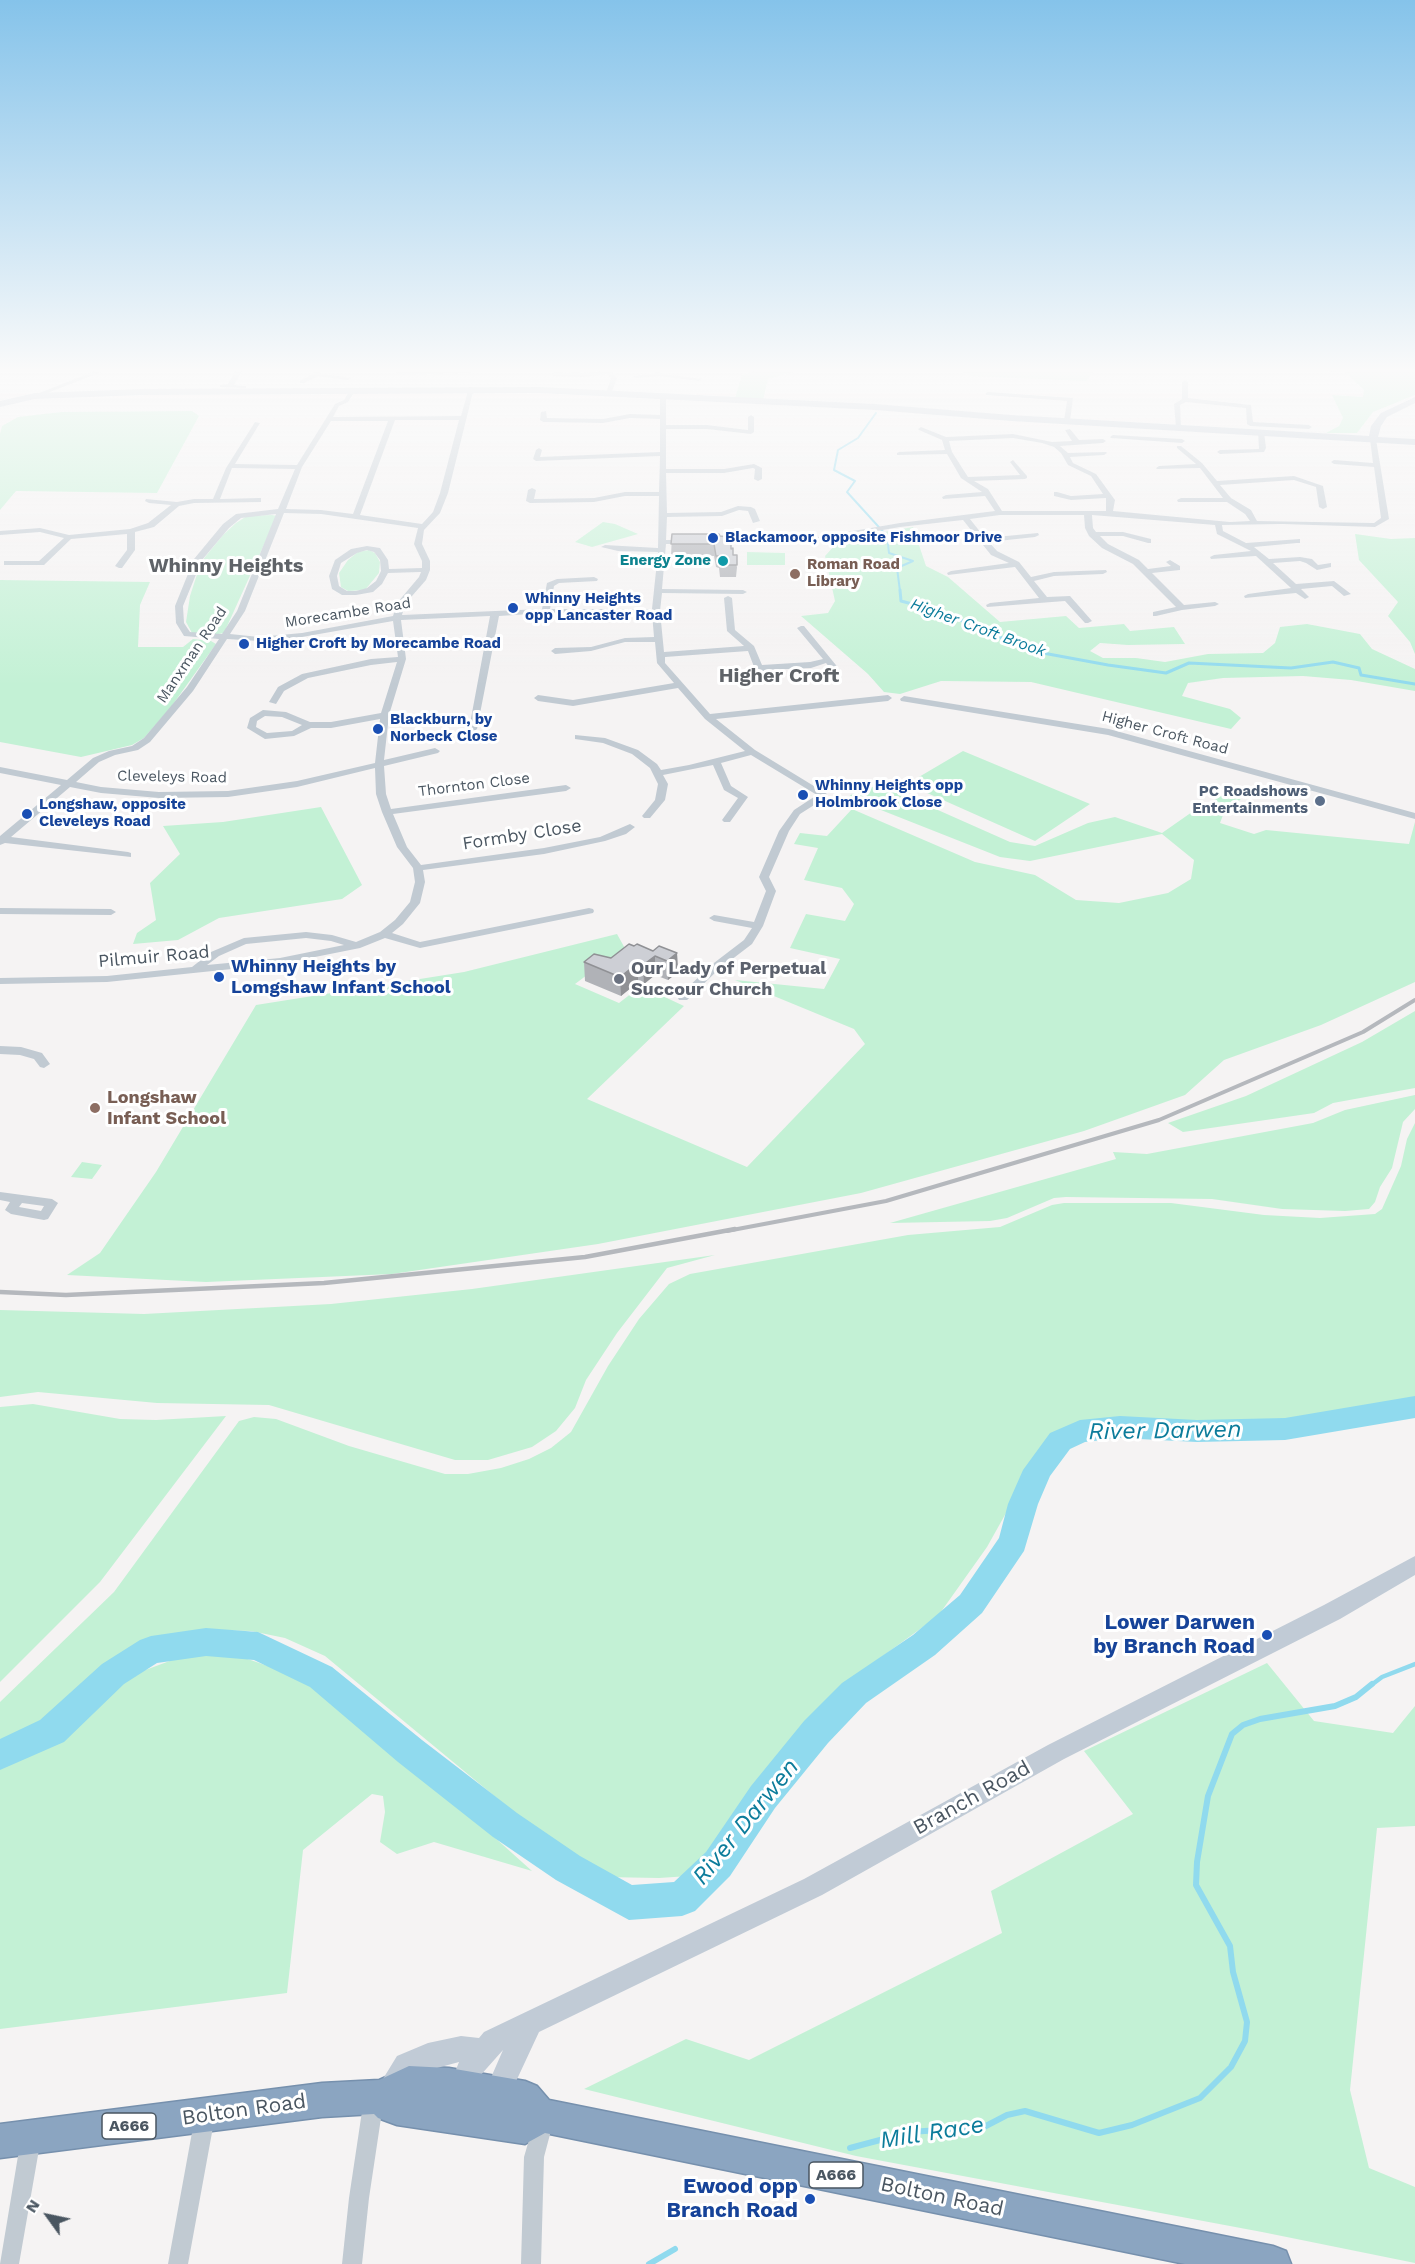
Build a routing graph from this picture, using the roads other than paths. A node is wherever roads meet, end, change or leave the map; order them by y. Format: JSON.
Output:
{"nodes":[{"id":1,"x":227,"y":475,"type":"edge"},
{"id":2,"x":295,"y":475,"type":"edge"},
{"id":3,"x":371,"y":475,"type":"edge"},
{"id":4,"x":449,"y":475,"type":"edge"},
{"id":5,"x":662,"y":475,"type":"edge"},
{"id":6,"x":758,"y":475,"type":"edge"},
{"id":7,"x":964,"y":475,"type":"edge"},
{"id":8,"x":1022,"y":475,"type":"edge"},
{"id":9,"x":1091,"y":475,"type":"edge"},
{"id":10,"x":1209,"y":475,"type":"edge"},
{"id":11,"x":1378,"y":475,"type":"edge"},
{"id":12,"x":758,"y":478,"type":"dead end"},
{"id":13,"x":967,"y":479,"type":"junction"},
{"id":14,"x":1216,"y":483,"type":"junction"},
{"id":15,"x":532,"y":490,"type":"dead end"},
{"id":16,"x":661,"y":494,"type":"junction"},
{"id":17,"x":987,"y":494,"type":"junction"},
{"id":18,"x":1057,"y":494,"type":"dead end"},
{"id":19,"x":946,"y":496,"type":"dead end"},
{"id":20,"x":1108,"y":496,"type":"junction"},
{"id":21,"x":258,"y":500,"type":"dead end"},
{"id":22,"x":1181,"y":500,"type":"dead end"},
{"id":23,"x":1228,"y":500,"type":"junction"},
{"id":24,"x":149,"y":501,"type":"dead end"},
{"id":25,"x":216,"y":501,"type":"junction"},
{"id":26,"x":177,"y":504,"type":"junction"},
{"id":27,"x":1323,"y":507,"type":"dead end"},
{"id":28,"x":283,"y":511,"type":"junction"},
{"id":29,"x":1000,"y":513,"type":"junction"},
{"id":30,"x":1088,"y":513,"type":"junction"},
{"id":31,"x":1109,"y":513,"type":"junction"},
{"id":32,"x":356,"y":515,"type":"junction"},
{"id":33,"x":662,"y":515,"type":"junction"},
{"id":34,"x":964,"y":516,"type":"junction"},
{"id":35,"x":756,"y":521,"type":"dead end"},
{"id":36,"x":1218,"y":524,"type":"junction"},
{"id":37,"x":1256,"y":524,"type":"junction"},
{"id":38,"x":421,"y":526,"type":"junction"},
{"id":39,"x":131,"y":531,"type":"junction"},
{"id":40,"x":0,"y":533,"type":"edge"},
{"id":41,"x":1092,"y":534,"type":"junction"},
{"id":42,"x":1035,"y":535,"type":"dead end"},
{"id":43,"x":69,"y":537,"type":"junction"},
{"id":44,"x":984,"y":540,"type":"junction"},
{"id":45,"x":706,"y":541,"type":"edge"},
{"id":46,"x":1148,"y":541,"type":"dead end"},
{"id":47,"x":1297,"y":541,"type":"dead end"},
{"id":48,"x":695,"y":542,"type":"edge"},
{"id":49,"x":1245,"y":545,"type":"junction"},
{"id":50,"x":662,"y":546,"type":"junction"},
{"id":51,"x":605,"y":547,"type":"dead end"},
{"id":52,"x":1259,"y":553,"type":"junction"},
{"id":53,"x":1214,"y":557,"type":"dead end"},
{"id":54,"x":1267,"y":561,"type":"junction"},
{"id":55,"x":1170,"y":562,"type":"dead end"},
{"id":56,"x":7,"y":563,"type":"dead end"},
{"id":57,"x":1016,"y":564,"type":"junction"},
{"id":58,"x":1328,"y":565,"type":"dead end"},
{"id":59,"x":119,"y":566,"type":"dead end"},
{"id":60,"x":426,"y":570,"type":"junction"},
{"id":61,"x":385,"y":571,"type":"junction"},
{"id":62,"x":1103,"y":572,"type":"dead end"},
{"id":63,"x":1145,"y":572,"type":"junction"},
{"id":64,"x":951,"y":573,"type":"dead end"},
{"id":65,"x":594,"y":579,"type":"dead end"},
{"id":66,"x":1029,"y":580,"type":"junction"},
{"id":67,"x":1296,"y":589,"type":"junction"},
{"id":68,"x":657,"y":591,"type":"junction"},
{"id":69,"x":743,"y":592,"type":"dead end"},
{"id":70,"x":1347,"y":594,"type":"dead end"},
{"id":71,"x":1248,"y":596,"type":"dead end"},
{"id":72,"x":1305,"y":597,"type":"dead end"},
{"id":73,"x":728,"y":598,"type":"dead end"},
{"id":74,"x":1045,"y":600,"type":"junction"},
{"id":75,"x":1215,"y":604,"type":"dead end"},
{"id":76,"x":990,"y":605,"type":"dead end"},
{"id":77,"x":1182,"y":608,"type":"junction"},
{"id":78,"x":546,"y":611,"type":"junction"},
{"id":79,"x":656,"y":611,"type":"junction"},
{"id":80,"x":495,"y":613,"type":"junction"},
{"id":81,"x":1156,"y":614,"type":"dead end"},
{"id":82,"x":397,"y":618,"type":"junction"},
{"id":83,"x":1088,"y":621,"type":"dead end"},
{"id":84,"x":801,"y":628,"type":"dead end"},
{"id":85,"x":224,"y":639,"type":"junction"},
{"id":86,"x":657,"y":639,"type":"junction"},
{"id":87,"x":751,"y":648,"type":"junction"},
{"id":88,"x":555,"y":651,"type":"dead end"},
{"id":89,"x":660,"y":655,"type":"junction"},
{"id":90,"x":402,"y":659,"type":"junction"},
{"id":91,"x":828,"y":660,"type":"junction"},
{"id":92,"x":758,"y":668,"type":"junction"},
{"id":93,"x":836,"y":669,"type":"dead end"},
{"id":94,"x":763,"y":680,"type":"dead end"},
{"id":95,"x":679,"y":685,"type":"junction"},
{"id":96,"x":538,"y":698,"type":"dead end"},
{"id":97,"x":888,"y":698,"type":"dead end"},
{"id":98,"x":904,"y":699,"type":"dead end"},
{"id":99,"x":273,"y":702,"type":"dead end"},
{"id":100,"x":385,"y":715,"type":"junction"},
{"id":101,"x":708,"y":717,"type":"junction"},
{"id":102,"x":309,"y":725,"type":"junction"},
{"id":103,"x":473,"y":729,"type":"dead end"},
{"id":104,"x":578,"y":737,"type":"dead end"},
{"id":105,"x":435,"y":751,"type":"dead end"},
{"id":106,"x":752,"y":752,"type":"junction"},
{"id":107,"x":716,"y":762,"type":"junction"},
{"id":108,"x":378,"y":764,"type":"junction"},
{"id":109,"x":0,"y":770,"type":"edge"},
{"id":110,"x":658,"y":773,"type":"junction"},
{"id":111,"x":71,"y":783,"type":"junction"},
{"id":112,"x":566,"y":788,"type":"dead end"},
{"id":113,"x":387,"y":812,"type":"junction"},
{"id":114,"x":646,"y":816,"type":"dead end"},
{"id":115,"x":1415,"y":816,"type":"edge"},
{"id":116,"x":727,"y":820,"type":"dead end"},
{"id":117,"x":630,"y":827,"type":"dead end"},
{"id":118,"x":1,"y":840,"type":"edge"},
{"id":119,"x":128,"y":855,"type":"dead end"},
{"id":120,"x":418,"y":868,"type":"junction"},
{"id":121,"x":0,"y":911,"type":"edge"},
{"id":122,"x":589,"y":911,"type":"dead end"},
{"id":123,"x":111,"y":912,"type":"dead end"},
{"id":124,"x":714,"y":918,"type":"dead end"},
{"id":125,"x":758,"y":926,"type":"junction"},
{"id":126,"x":384,"y":934,"type":"junction"},
{"id":127,"x":356,"y":946,"type":"junction"},
{"id":128,"x":193,"y":970,"type":"junction"},
{"id":129,"x":0,"y":981,"type":"edge"},
{"id":130,"x":683,"y":998,"type":"dead end"},
{"id":131,"x":0,"y":1050,"type":"edge"},
{"id":132,"x":44,"y":1064,"type":"dead end"},
{"id":133,"x":0,"y":1196,"type":"edge"},
{"id":134,"x":19,"y":1198,"type":"dead end"},
{"id":135,"x":1415,"y":1565,"type":"edge"},
{"id":136,"x":527,"y":2027,"type":"junction"},
{"id":137,"x":483,"y":2051,"type":"junction"},
{"id":138,"x":380,"y":2096,"type":"junction"},
{"id":139,"x":457,"y":2101,"type":"junction"},
{"id":140,"x":493,"y":2107,"type":"junction"},
{"id":141,"x":205,"y":2115,"type":"junction"},
{"id":142,"x":543,"y":2115,"type":"junction"},
{"id":143,"x":15,"y":2139,"type":"edge"},
{"id":144,"x":9,"y":2264,"type":"edge"},
{"id":145,"x":178,"y":2264,"type":"edge"},
{"id":146,"x":352,"y":2264,"type":"edge"},
{"id":147,"x":531,"y":2264,"type":"edge"},
{"id":148,"x":1273,"y":2264,"type":"edge"}],
"edges":[{"from":1,"to":25,"type":"street"},
{"from":2,"to":28,"type":"street","name":"Manxman Road"},
{"from":3,"to":32,"type":"street"},
{"from":4,"to":38,"type":"street"},
{"from":5,"to":16,"type":"street"},
{"from":6,"to":12,"type":"street"},
{"from":7,"to":13,"type":"street"},
{"from":8,"to":13,"type":"street"},
{"from":9,"to":20,"type":"street"},
{"from":10,"to":14,"type":"street"},
{"from":11,"to":37,"type":"street"},
{"from":13,"to":17,"type":"street"},
{"from":14,"to":23,"type":"street"},
{"from":14,"to":27,"type":"street"},
{"from":15,"to":16,"type":"street"},
{"from":16,"to":33,"type":"street"},
{"from":17,"to":19,"type":"street"},
{"from":17,"to":29,"type":"street"},
{"from":18,"to":20,"type":"street"},
{"from":20,"to":31,"type":"street"},
{"from":21,"to":25,"type":"street"},
{"from":22,"to":23,"type":"street"},
{"from":23,"to":37,"type":"street"},
{"from":24,"to":26,"type":"street"},
{"from":25,"to":26,"type":"street"},
{"from":26,"to":39,"type":"street"},
{"from":28,"to":32,"type":"street","name":"Morecambe Road"},
{"from":28,"to":85,"type":"street","name":"Manxman Road"},
{"from":28,"to":85,"type":"street","name":"Morecambe Road"},
{"from":29,"to":30,"type":"street"},
{"from":29,"to":34,"type":"street"},
{"from":30,"to":31,"type":"street"},
{"from":30,"to":41,"type":"street"},
{"from":31,"to":36,"type":"street"},
{"from":32,"to":38,"type":"street","name":"Morecambe Road"},
{"from":33,"to":35,"type":"street"},
{"from":33,"to":50,"type":"street"},
{"from":34,"to":44,"type":"street"},
{"from":34,"to":45,"type":"street"},
{"from":36,"to":37,"type":"street"},
{"from":36,"to":49,"type":"street"},
{"from":38,"to":60,"type":"street"},
{"from":39,"to":43,"type":"street"},
{"from":39,"to":59,"type":"street"},
{"from":40,"to":43,"type":"street"},
{"from":41,"to":46,"type":"street"},
{"from":41,"to":63,"type":"street"},
{"from":42,"to":44,"type":"street"},
{"from":43,"to":56,"type":"street"},
{"from":44,"to":57,"type":"street"},
{"from":47,"to":49,"type":"street"},
{"from":48,"to":50,"type":"street"},
{"from":49,"to":52,"type":"street"},
{"from":50,"to":51,"type":"street"},
{"from":50,"to":68,"type":"street"},
{"from":52,"to":53,"type":"street"},
{"from":52,"to":54,"type":"street"},
{"from":54,"to":58,"type":"street"},
{"from":54,"to":67,"type":"street"},
{"from":55,"to":63,"type":"street"},
{"from":57,"to":64,"type":"street"},
{"from":57,"to":66,"type":"street"},
{"from":60,"to":61,"type":"street"},
{"from":60,"to":82,"type":"street"},
{"from":61,"to":61,"type":"street"},
{"from":62,"to":66,"type":"street"},
{"from":63,"to":77,"type":"street"},
{"from":65,"to":78,"type":"street"},
{"from":66,"to":74,"type":"street"},
{"from":67,"to":70,"type":"street"},
{"from":67,"to":71,"type":"street"},
{"from":67,"to":72,"type":"street"},
{"from":68,"to":69,"type":"street"},
{"from":68,"to":79,"type":"street"},
{"from":73,"to":87,"type":"street"},
{"from":74,"to":76,"type":"street"},
{"from":74,"to":83,"type":"street"},
{"from":75,"to":77,"type":"street"},
{"from":77,"to":81,"type":"street"},
{"from":78,"to":79,"type":"street","name":"Morecambe Road"},
{"from":78,"to":80,"type":"street","name":"Morecambe Road"},
{"from":79,"to":86,"type":"street"},
{"from":80,"to":82,"type":"street","name":"Morecambe Road"},
{"from":80,"to":103,"type":"street"},
{"from":82,"to":85,"type":"street","name":"Morecambe Road"},
{"from":82,"to":90,"type":"street"},
{"from":84,"to":91,"type":"street"},
{"from":85,"to":111,"type":"street","name":"Manxman Road"},
{"from":86,"to":88,"type":"street"},
{"from":86,"to":89,"type":"street"},
{"from":87,"to":89,"type":"street"},
{"from":87,"to":92,"type":"street"},
{"from":89,"to":95,"type":"street"},
{"from":90,"to":99,"type":"street"},
{"from":90,"to":100,"type":"street"},
{"from":91,"to":92,"type":"street"},
{"from":91,"to":93,"type":"street"},
{"from":92,"to":94,"type":"street"},
{"from":95,"to":96,"type":"street"},
{"from":95,"to":101,"type":"street"},
{"from":97,"to":101,"type":"street"},
{"from":98,"to":115,"type":"street","name":"Higher Croft Road"},
{"from":100,"to":102,"type":"street"},
{"from":100,"to":108,"type":"street"},
{"from":101,"to":106,"type":"street"},
{"from":102,"to":102,"type":"street"},
{"from":104,"to":110,"type":"street"},
{"from":105,"to":108,"type":"street","name":"Cleveleys Road"},
{"from":106,"to":107,"type":"street"},
{"from":106,"to":125,"type":"street"},
{"from":107,"to":110,"type":"street"},
{"from":107,"to":116,"type":"street"},
{"from":108,"to":111,"type":"street","name":"Cleveleys Road"},
{"from":108,"to":113,"type":"street"},
{"from":109,"to":111,"type":"street","name":"Cleveleys Road"},
{"from":110,"to":114,"type":"street"},
{"from":111,"to":118,"type":"street","name":"Manxman Road"},
{"from":112,"to":113,"type":"street","name":"Thornton Close"},
{"from":113,"to":120,"type":"street"},
{"from":117,"to":120,"type":"street","name":"Formby Close"},
{"from":118,"to":119,"type":"street"},
{"from":120,"to":126,"type":"street","name":"Pilmuir Road"},
{"from":121,"to":123,"type":"street"},
{"from":122,"to":126,"type":"street"},
{"from":124,"to":125,"type":"street"},
{"from":125,"to":130,"type":"street"},
{"from":126,"to":127,"type":"street","name":"Pilmuir Road"},
{"from":127,"to":128,"type":"street","name":"Pilmuir Road"},
{"from":127,"to":128,"type":"street"},
{"from":128,"to":129,"type":"street","name":"Pilmuir Road"},
{"from":131,"to":132,"type":"street"},
{"from":133,"to":134,"type":"street"},
{"from":135,"to":136,"type":"street","name":"Branch Road"},
{"from":136,"to":137,"type":"street","name":"Branch Road"},
{"from":136,"to":140,"type":"street"},
{"from":137,"to":138,"type":"street"},
{"from":137,"to":139,"type":"street","name":"Branch Road"},
{"from":138,"to":139,"type":"highway"},
{"from":138,"to":141,"type":"highway","name":"Bolton Road","number":"A666"},
{"from":138,"to":146,"type":"street"},
{"from":139,"to":140,"type":"highway"},
{"from":140,"to":142,"type":"highway"},
{"from":141,"to":143,"type":"highway","name":"Bolton Road","number":"A666"},
{"from":141,"to":145,"type":"street"},
{"from":142,"to":147,"type":"street"},
{"from":142,"to":148,"type":"highway","name":"Bolton Road","number":"A666"},
{"from":143,"to":144,"type":"street"}]}
